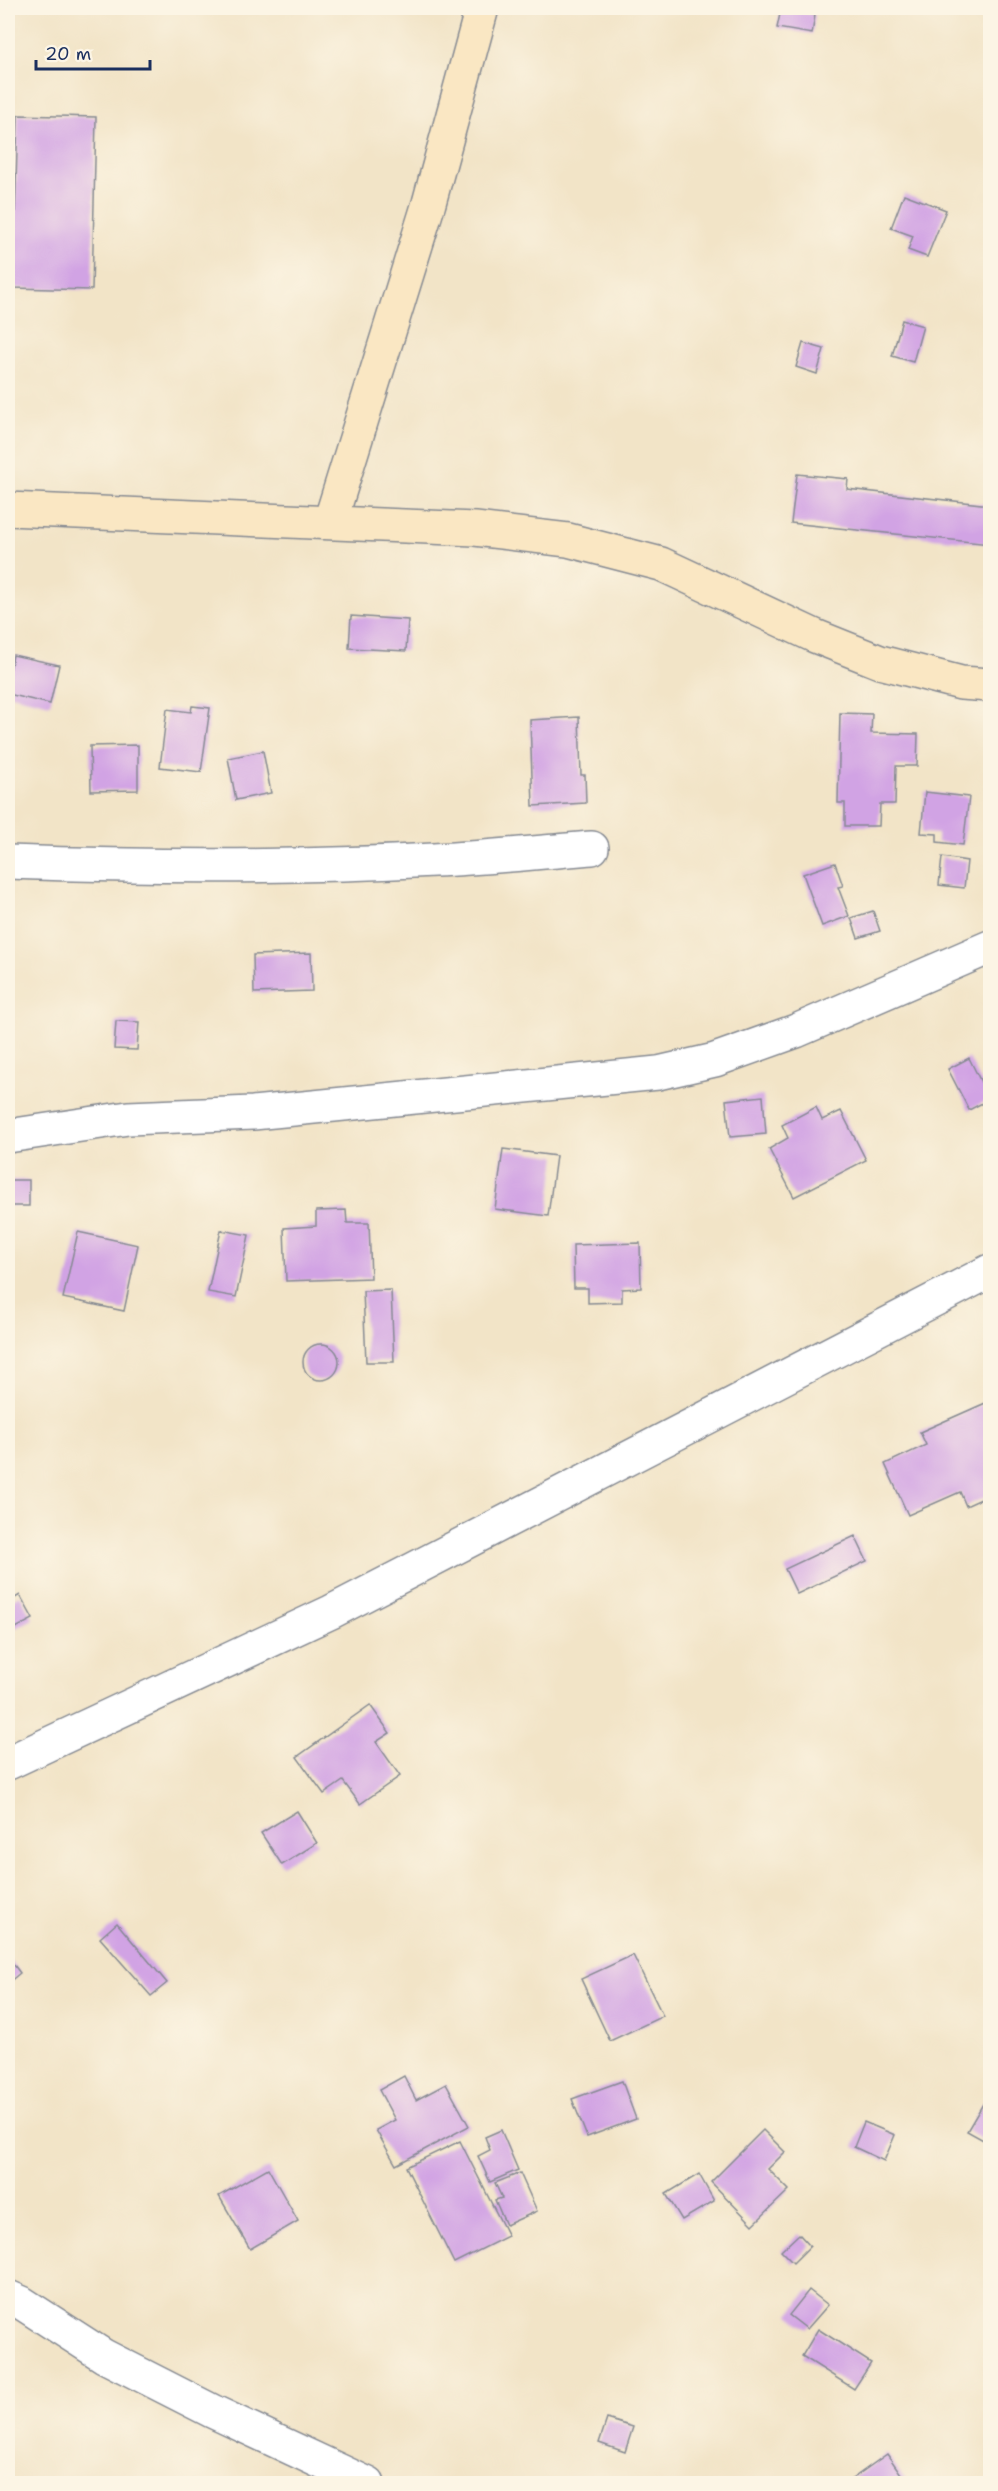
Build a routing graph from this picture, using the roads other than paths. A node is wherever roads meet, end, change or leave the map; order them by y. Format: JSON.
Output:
{"nodes":[{"id":1,"x":482,"y":8,"type":"edge"},
{"id":2,"x":8,"y":509,"type":"edge"},
{"id":3,"x":330,"y":522,"type":"junction"},
{"id":4,"x":990,"y":686,"type":"edge"},
{"id":5,"x":592,"y":848,"type":"dead end"},
{"id":6,"x":8,"y":862,"type":"edge"},
{"id":7,"x":990,"y":947,"type":"edge"},
{"id":8,"x":8,"y":1136,"type":"edge"},
{"id":9,"x":990,"y":1271,"type":"edge"},
{"id":10,"x":8,"y":1763,"type":"edge"},
{"id":11,"x":8,"y":2297,"type":"edge"},
{"id":12,"x":368,"y":2484,"type":"edge"}],
"edges":[{"from":1,"to":3,"type":"street"},
{"from":2,"to":3,"type":"street"},
{"from":3,"to":4,"type":"street"},
{"from":5,"to":6,"type":"street"},
{"from":7,"to":8,"type":"street"},
{"from":9,"to":10,"type":"street"},
{"from":11,"to":12,"type":"street"}]}
